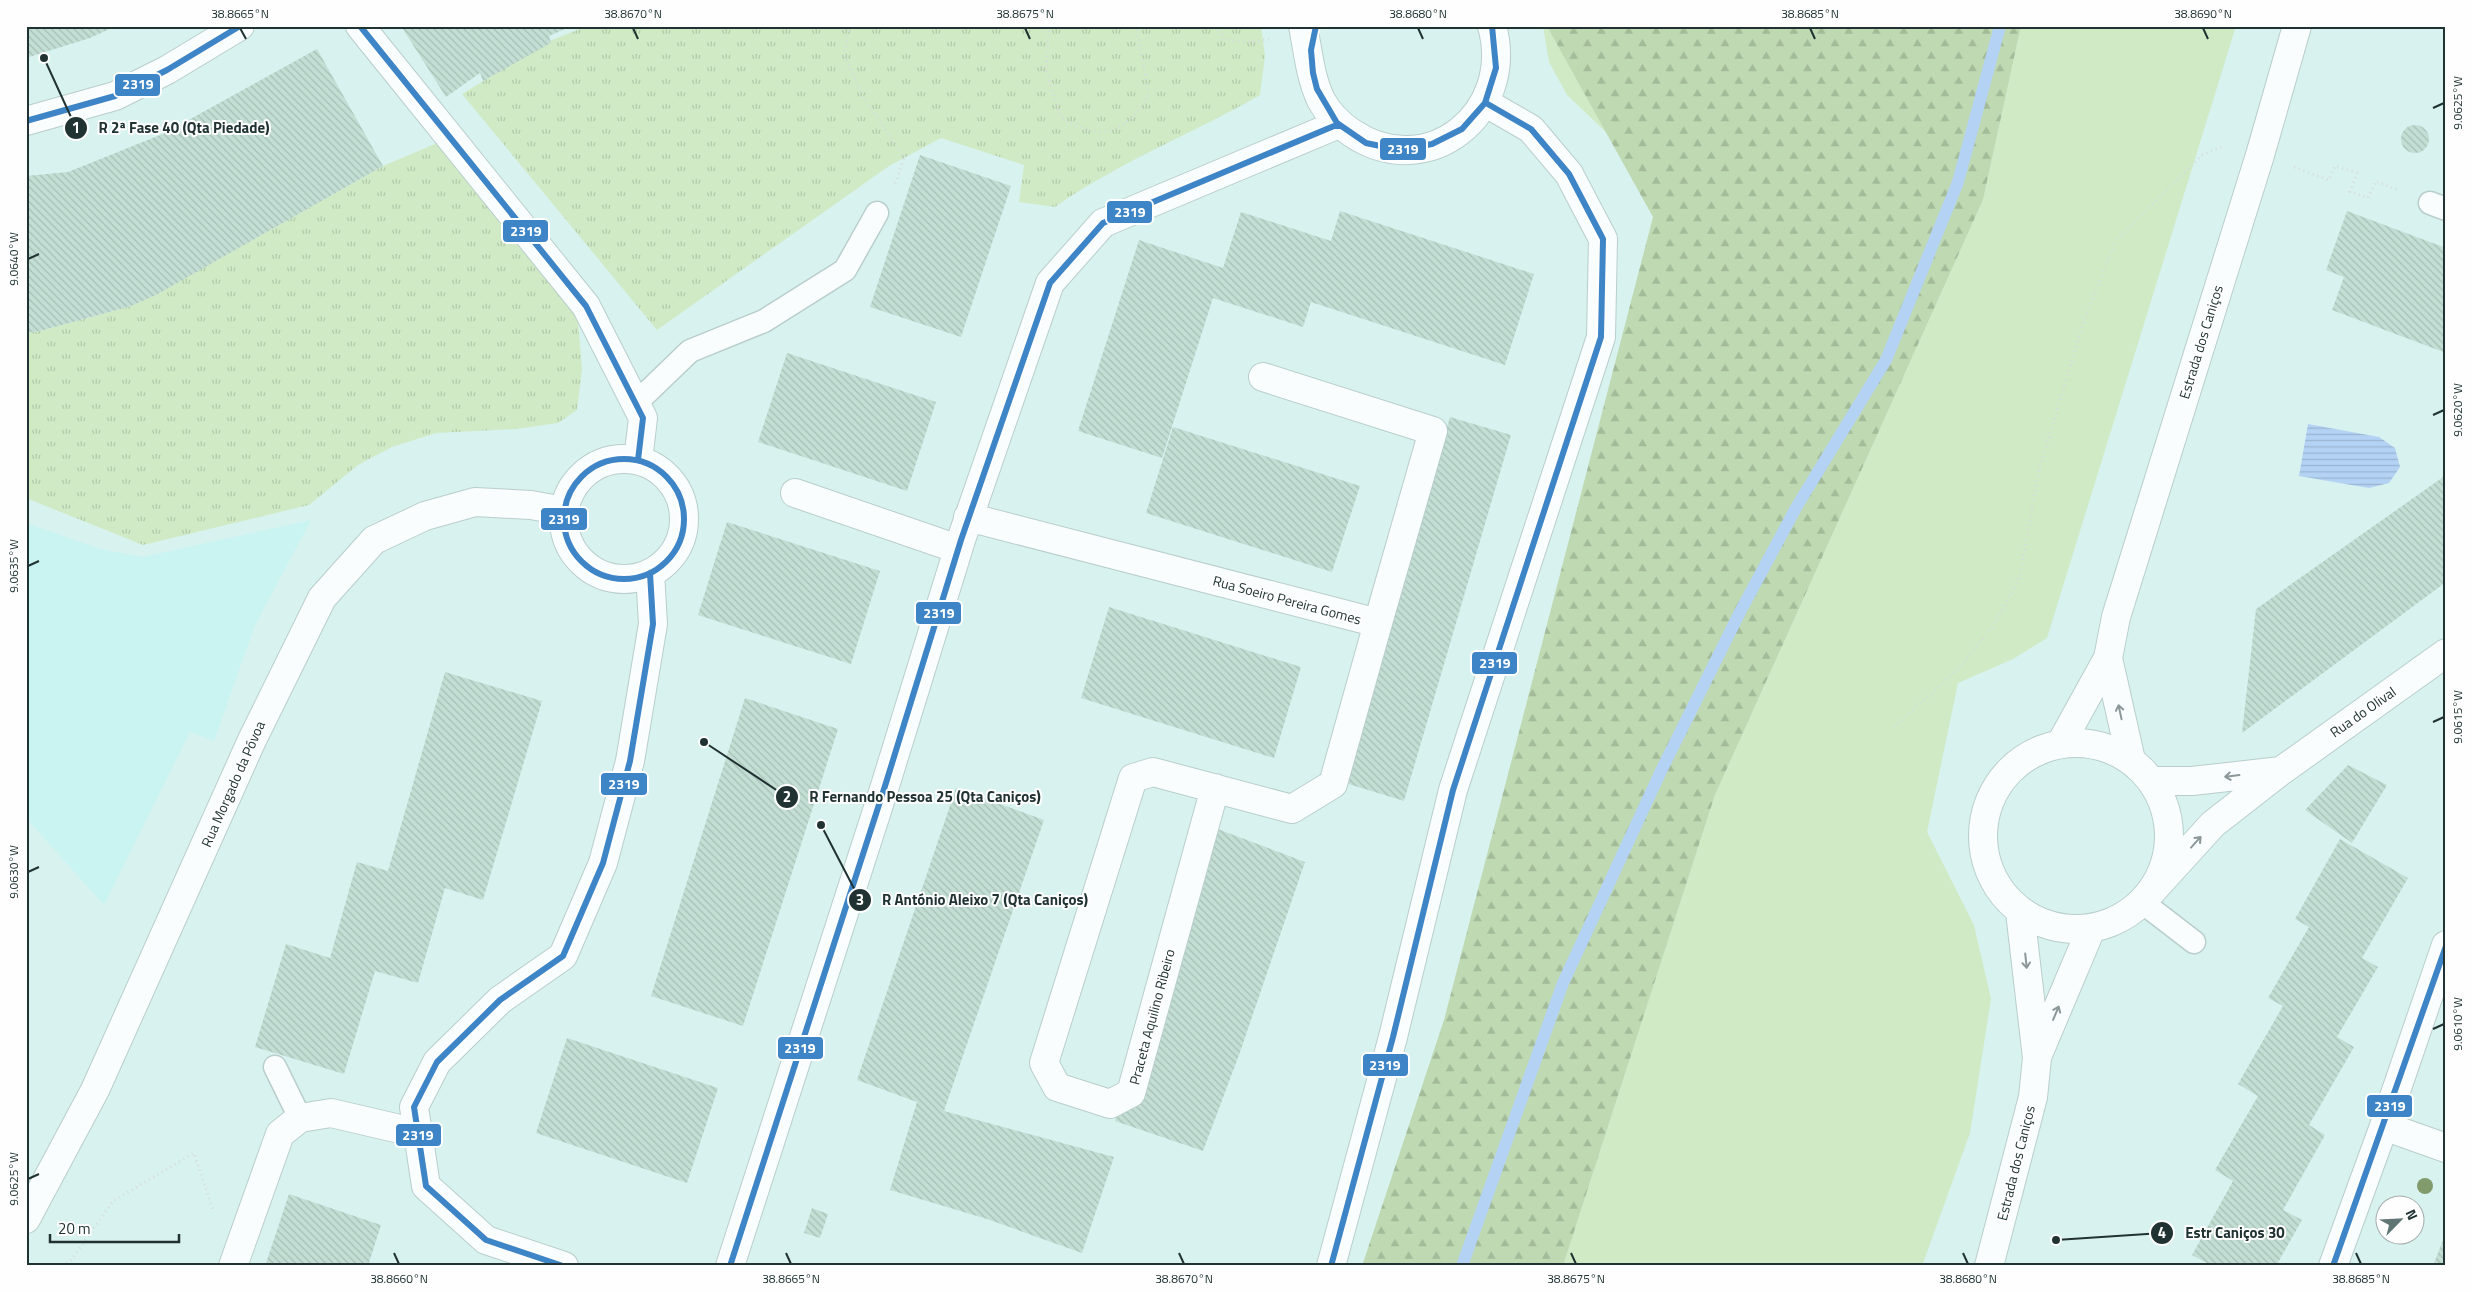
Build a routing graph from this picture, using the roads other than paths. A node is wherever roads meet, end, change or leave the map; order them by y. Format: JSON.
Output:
{"nodes":[{"id":1,"x":240,"y":26,"type":"edge"},
{"id":2,"x":360,"y":26,"type":"edge"},
{"id":3,"x":1492,"y":26,"type":"edge"},
{"id":4,"x":2297,"y":26,"type":"edge"},
{"id":5,"x":1308,"y":28,"type":"edge"},
{"id":6,"x":1486,"y":103,"type":"junction"},
{"id":7,"x":26,"y":122,"type":"edge"},
{"id":8,"x":1341,"y":126,"type":"junction"},
{"id":9,"x":877,"y":213,"type":"road end"},
{"id":10,"x":1263,"y":377,"type":"dead end"},
{"id":11,"x":636,"y":404,"type":"junction"},
{"id":12,"x":638,"y":460,"type":"junction"},
{"id":13,"x":795,"y":493,"type":"dead end"},
{"id":14,"x":564,"y":511,"type":"junction"},
{"id":15,"x":968,"y":517,"type":"junction"},
{"id":16,"x":958,"y":549,"type":"junction"},
{"id":17,"x":650,"y":573,"type":"junction"},
{"id":18,"x":1378,"y":623,"type":"junction"},
{"id":19,"x":2446,"y":653,"type":"edge"},
{"id":20,"x":2108,"y":658,"type":"junction"},
{"id":21,"x":2061,"y":743,"type":"junction"},
{"id":22,"x":2131,"y":760,"type":"junction"},
{"id":23,"x":2281,"y":771,"type":"junction"},
{"id":24,"x":2152,"y":781,"type":"junction"},
{"id":25,"x":1215,"y":788,"type":"junction"},
{"id":26,"x":2147,"y":896,"type":"junction"},
{"id":27,"x":2020,"y":912,"type":"junction"},
{"id":28,"x":2091,"y":929,"type":"junction"},
{"id":29,"x":2194,"y":942,"type":"dead end"},
{"id":30,"x":2446,"y":945,"type":"edge"},
{"id":31,"x":2037,"y":1058,"type":"junction"},
{"id":32,"x":276,"y":1067,"type":"dead end"},
{"id":33,"x":300,"y":1118,"type":"junction"},
{"id":34,"x":2384,"y":1126,"type":"junction"},
{"id":35,"x":417,"y":1133,"type":"junction"},
{"id":36,"x":2446,"y":1148,"type":"edge"},
{"id":37,"x":26,"y":1219,"type":"edge"},
{"id":38,"x":236,"y":1258,"type":"edge"},
{"id":39,"x":564,"y":1266,"type":"edge"},
{"id":40,"x":730,"y":1266,"type":"edge"},
{"id":41,"x":1331,"y":1266,"type":"edge"},
{"id":42,"x":1989,"y":1266,"type":"edge"},
{"id":43,"x":2333,"y":1266,"type":"edge"}],
"edges":[{"from":1,"to":7,"type":"street"},
{"from":2,"to":11,"type":"street"},
{"from":3,"to":6,"type":"street"},
{"from":4,"to":20,"type":"street","name":"Estrada dos Caniços"},
{"from":5,"to":8,"type":"street"},
{"from":6,"to":8,"type":"street"},
{"from":6,"to":41,"type":"street"},
{"from":8,"to":15,"type":"street"},
{"from":9,"to":11,"type":"lane"},
{"from":10,"to":18,"type":"street"},
{"from":11,"to":12,"type":"street"},
{"from":12,"to":14,"type":"street"},
{"from":12,"to":17,"type":"street"},
{"from":13,"to":16,"type":"street"},
{"from":14,"to":17,"type":"street"},
{"from":14,"to":37,"type":"street","name":"Rua Morgado da Póvoa"},
{"from":15,"to":16,"type":"street"},
{"from":15,"to":18,"type":"street","name":"Rua Soeiro Pereira Gomes"},
{"from":16,"to":40,"type":"street"},
{"from":17,"to":35,"type":"street"},
{"from":18,"to":25,"type":"street","name":"Rua Soeiro Pereira Gomes"},
{"from":19,"to":23,"type":"street","name":"Rua do Olival"},
{"from":20,"to":21,"type":"street","name":"Estrada dos Caniços"},
{"from":22,"to":20,"type":"street","name":"Estrada dos Caniços","one_way":true},
{"from":21,"to":22,"type":"street"},
{"from":21,"to":27,"type":"street"},
{"from":22,"to":24,"type":"street"},
{"from":23,"to":24,"type":"street","one_way":true},
{"from":26,"to":23,"type":"street","name":"Rua do Olival","one_way":true},
{"from":24,"to":26,"type":"street"},
{"from":25,"to":25,"type":"street","name":"Praceta Aquilino Ribeiro"},
{"from":26,"to":28,"type":"street"},
{"from":26,"to":29,"type":"lane"},
{"from":27,"to":28,"type":"street"},
{"from":27,"to":31,"type":"street","name":"Estrada dos Caniços","one_way":true},
{"from":31,"to":28,"type":"street","name":"Estrada dos Caniços","one_way":true},
{"from":30,"to":34,"type":"street"},
{"from":31,"to":42,"type":"street","name":"Estrada dos Caniços"},
{"from":32,"to":33,"type":"lane"},
{"from":33,"to":35,"type":"street"},
{"from":33,"to":38,"type":"street"},
{"from":34,"to":36,"type":"street"},
{"from":34,"to":43,"type":"street"},
{"from":35,"to":39,"type":"street"}]}
